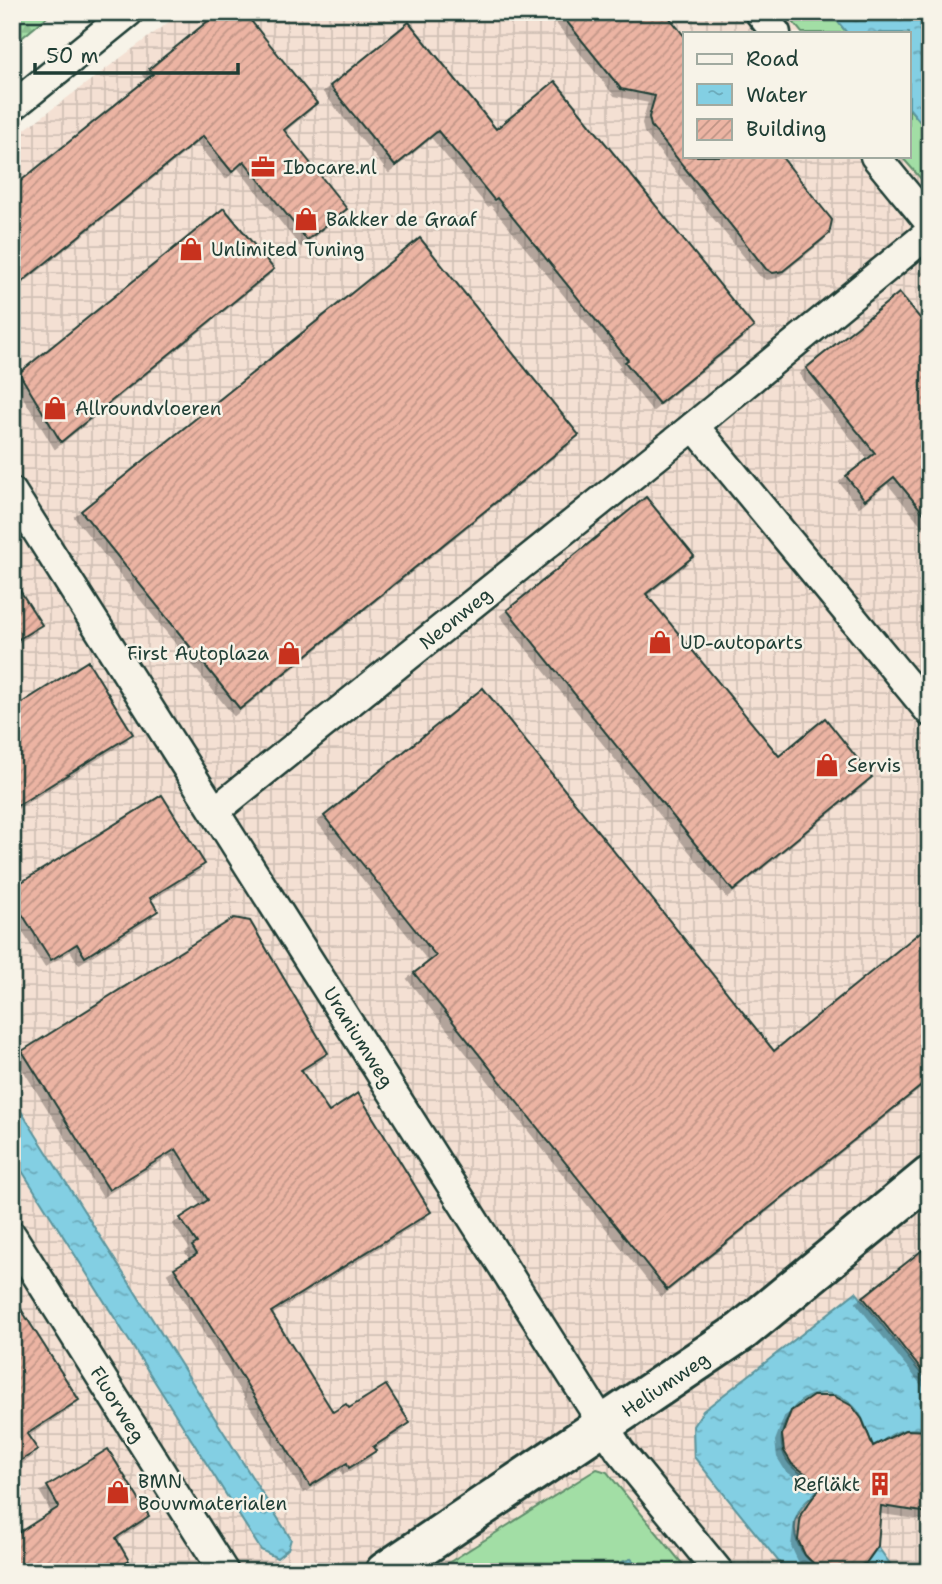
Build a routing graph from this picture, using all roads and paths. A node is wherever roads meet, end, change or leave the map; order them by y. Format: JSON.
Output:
{"nodes":[{"id":1,"x":130,"y":12,"type":"edge"},
{"id":2,"x":760,"y":12,"type":"edge"},
{"id":3,"x":775,"y":32,"type":"edge"},
{"id":4,"x":12,"y":107,"type":"edge"},
{"id":5,"x":877,"y":158,"type":"edge"},
{"id":6,"x":930,"y":223,"type":"edge"},
{"id":7,"x":930,"y":232,"type":"edge"},
{"id":8,"x":694,"y":426,"type":"junction"},
{"id":9,"x":12,"y":492,"type":"edge"},
{"id":10,"x":930,"y":712,"type":"edge"},
{"id":11,"x":215,"y":811,"type":"junction"},
{"id":12,"x":930,"y":1176,"type":"edge"},
{"id":13,"x":12,"y":1236,"type":"edge"},
{"id":14,"x":604,"y":1425,"type":"junction"},
{"id":15,"x":224,"y":1572,"type":"edge"},
{"id":16,"x":385,"y":1572,"type":"edge"},
{"id":17,"x":719,"y":1572,"type":"edge"}],
"edges":[{"from":1,"to":4,"type":"street"},
{"from":2,"to":3,"type":"street"},
{"from":5,"to":6,"type":"street"},
{"from":7,"to":8,"type":"street","name":"Neonweg"},
{"from":8,"to":10,"type":"street"},
{"from":8,"to":11,"type":"street","name":"Neonweg"},
{"from":9,"to":11,"type":"street","name":"Uraniumweg"},
{"from":11,"to":14,"type":"street","name":"Uraniumweg"},
{"from":12,"to":14,"type":"street","name":"Heliumweg"},
{"from":13,"to":15,"type":"street","name":"Fluorweg"},
{"from":14,"to":16,"type":"street","name":"Heliumweg"},
{"from":14,"to":17,"type":"street","name":"Uraniumweg"}]}
